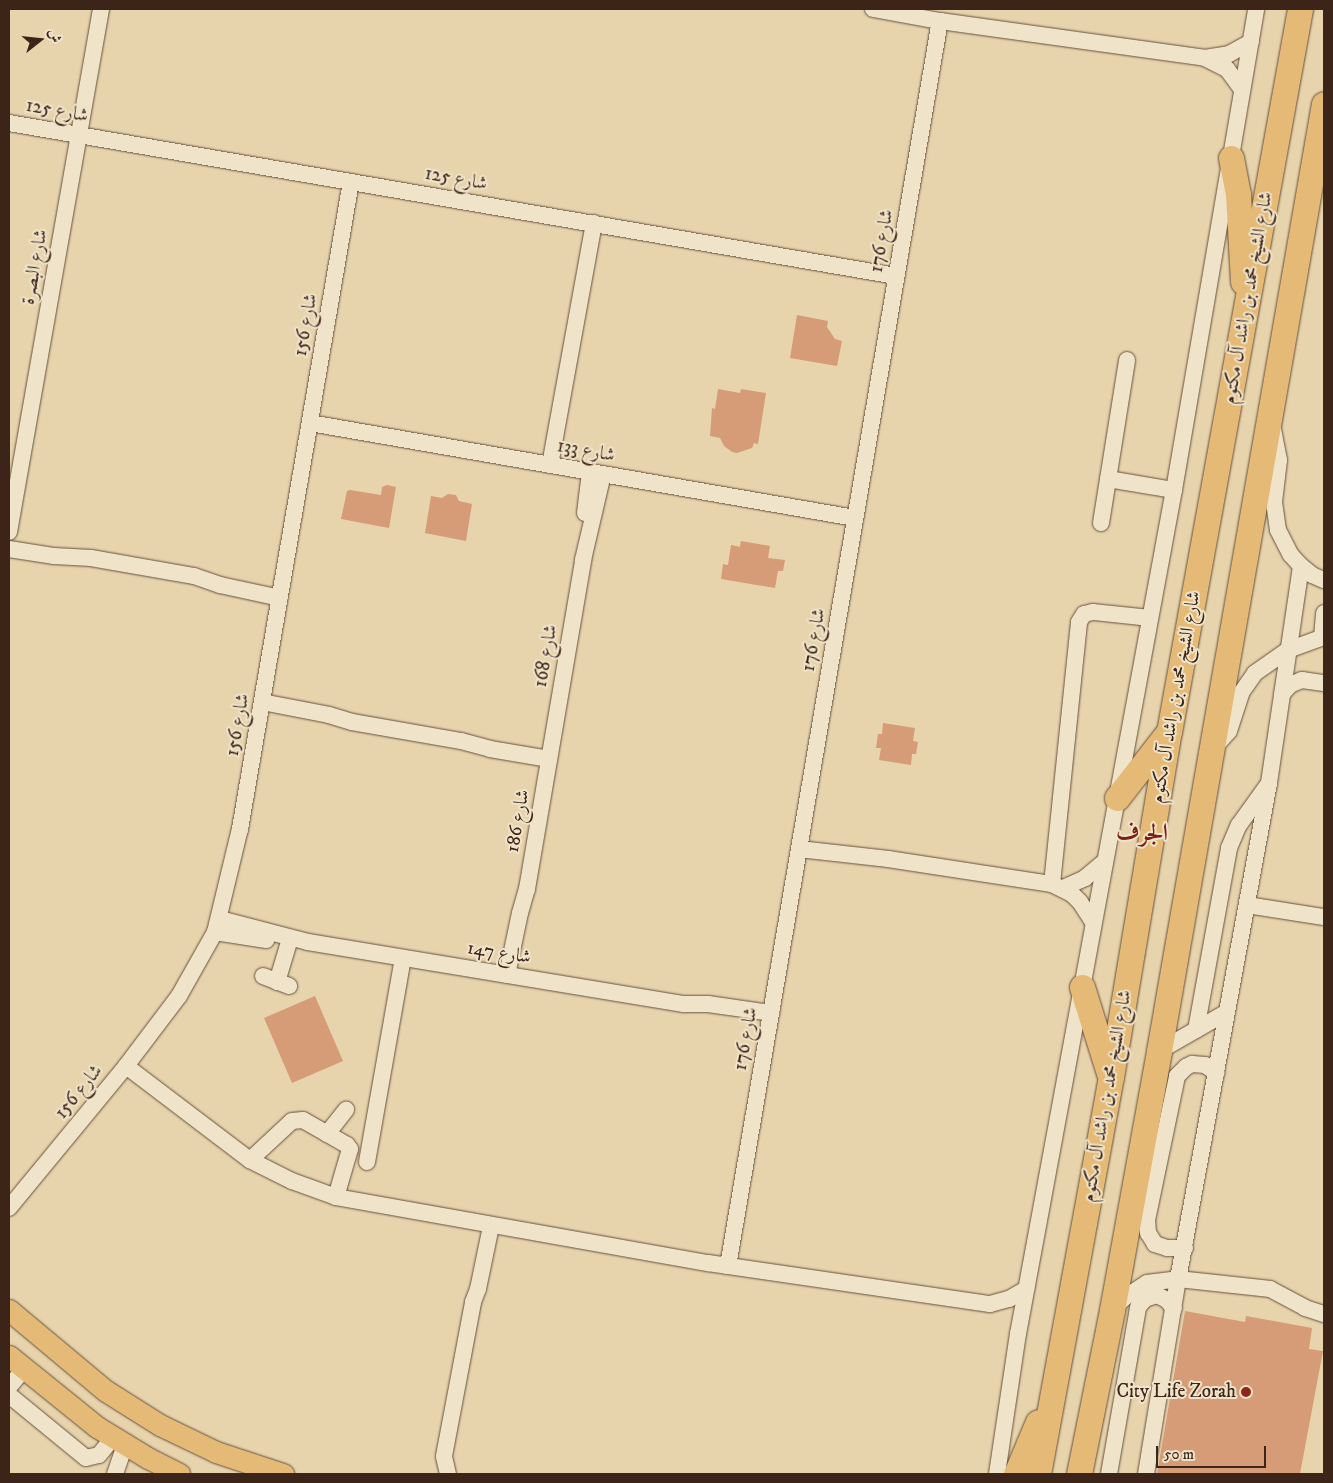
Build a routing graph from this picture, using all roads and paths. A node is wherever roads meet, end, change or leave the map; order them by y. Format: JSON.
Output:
{"nodes":[{"id":1,"x":101,"y":9,"type":"edge"},
{"id":2,"x":873,"y":9,"type":"edge"},
{"id":3,"x":1256,"y":9,"type":"edge"},
{"id":4,"x":1300,"y":9,"type":"edge"},
{"id":5,"x":940,"y":21,"type":"junction"},
{"id":6,"x":1250,"y":42,"type":"junction"},
{"id":7,"x":1205,"y":58,"type":"junction"},
{"id":8,"x":1241,"y":88,"type":"junction"},
{"id":9,"x":1324,"y":104,"type":"edge"},
{"id":10,"x":9,"y":123,"type":"edge"},
{"id":11,"x":79,"y":135,"type":"junction"},
{"id":12,"x":1231,"y":158,"type":"junction"},
{"id":13,"x":351,"y":182,"type":"junction"},
{"id":14,"x":594,"y":223,"type":"junction"},
{"id":15,"x":896,"y":276,"type":"junction"},
{"id":16,"x":1248,"y":301,"type":"junction"},
{"id":17,"x":1127,"y":360,"type":"dead end"},
{"id":18,"x":1270,"y":418,"type":"junction"},
{"id":19,"x":310,"y":423,"type":"junction"},
{"id":20,"x":550,"y":465,"type":"junction"},
{"id":21,"x":596,"y":473,"type":"junction"},
{"id":22,"x":1108,"y":479,"type":"junction"},
{"id":23,"x":1174,"y":490,"type":"junction"},
{"id":24,"x":855,"y":518,"type":"junction"},
{"id":25,"x":1101,"y":523,"type":"dead end"},
{"id":26,"x":9,"y":532,"type":"edge"},
{"id":27,"x":9,"y":539,"type":"edge"},
{"id":28,"x":9,"y":549,"type":"edge"},
{"id":29,"x":91,"y":558,"type":"junction"},
{"id":30,"x":1301,"y":566,"type":"junction"},
{"id":31,"x":1324,"y":580,"type":"edge"},
{"id":32,"x":281,"y":592,"type":"junction"},
{"id":33,"x":1324,"y":613,"type":"edge"},
{"id":34,"x":1150,"y":618,"type":"junction"},
{"id":35,"x":1323,"y":637,"type":"edge"},
{"id":36,"x":1288,"y":650,"type":"junction"},
{"id":37,"x":1324,"y":683,"type":"edge"},
{"id":38,"x":1282,"y":694,"type":"junction"},
{"id":39,"x":261,"y":708,"type":"junction"},
{"id":40,"x":1169,"y":732,"type":"junction"},
{"id":41,"x":1212,"y":750,"type":"junction"},
{"id":42,"x":550,"y":754,"type":"junction"},
{"id":43,"x":1269,"y":784,"type":"junction"},
{"id":44,"x":1117,"y":798,"type":"junction"},
{"id":45,"x":800,"y":843,"type":"junction"},
{"id":46,"x":1104,"y":862,"type":"junction"},
{"id":47,"x":1057,"y":886,"type":"junction"},
{"id":48,"x":1247,"y":905,"type":"junction"},
{"id":49,"x":1324,"y":917,"type":"edge"},
{"id":50,"x":1093,"y":922,"type":"junction"},
{"id":51,"x":218,"y":925,"type":"junction"},
{"id":52,"x":289,"y":942,"type":"junction"},
{"id":53,"x":308,"y":942,"type":"junction"},
{"id":54,"x":404,"y":958,"type":"junction"},
{"id":55,"x":514,"y":976,"type":"junction"},
{"id":56,"x":276,"y":981,"type":"dead end"},
{"id":57,"x":1082,"y":987,"type":"junction"},
{"id":58,"x":1227,"y":1012,"type":"junction"},
{"id":59,"x":770,"y":1018,"type":"junction"},
{"id":60,"x":1196,"y":1030,"type":"junction"},
{"id":61,"x":1159,"y":1050,"type":"junction"},
{"id":62,"x":126,"y":1066,"type":"junction"},
{"id":63,"x":1217,"y":1072,"type":"junction"},
{"id":64,"x":1111,"y":1077,"type":"junction"},
{"id":65,"x":346,"y":1110,"type":"dead end"},
{"id":66,"x":327,"y":1134,"type":"junction"},
{"id":67,"x":250,"y":1160,"type":"junction"},
{"id":68,"x":367,"y":1162,"type":"dead end"},
{"id":69,"x":336,"y":1198,"type":"junction"},
{"id":70,"x":9,"y":1208,"type":"edge"},
{"id":71,"x":485,"y":1225,"type":"junction"},
{"id":72,"x":1185,"y":1248,"type":"junction"},
{"id":73,"x":728,"y":1266,"type":"junction"},
{"id":74,"x":1178,"y":1279,"type":"junction"},
{"id":75,"x":1026,"y":1288,"type":"junction"},
{"id":76,"x":990,"y":1304,"type":"junction"},
{"id":77,"x":9,"y":1310,"type":"edge"},
{"id":78,"x":1112,"y":1310,"type":"junction"},
{"id":79,"x":1174,"y":1310,"type":"junction"},
{"id":80,"x":1324,"y":1314,"type":"edge"},
{"id":81,"x":1018,"y":1334,"type":"junction"},
{"id":82,"x":16,"y":1362,"type":"edge"},
{"id":83,"x":9,"y":1387,"type":"edge"},
{"id":84,"x":9,"y":1395,"type":"edge"},
{"id":85,"x":1054,"y":1396,"type":"junction"},
{"id":86,"x":1087,"y":1433,"type":"junction"},
{"id":87,"x":119,"y":1441,"type":"junction"},
{"id":88,"x":444,"y":1456,"type":"junction"},
{"id":89,"x":116,"y":1474,"type":"edge"},
{"id":90,"x":179,"y":1474,"type":"edge"},
{"id":91,"x":283,"y":1474,"type":"edge"},
{"id":92,"x":432,"y":1474,"type":"edge"},
{"id":93,"x":448,"y":1474,"type":"edge"},
{"id":94,"x":997,"y":1474,"type":"edge"},
{"id":95,"x":1016,"y":1474,"type":"edge"},
{"id":96,"x":1038,"y":1474,"type":"edge"},
{"id":97,"x":1079,"y":1474,"type":"edge"},
{"id":98,"x":1092,"y":1474,"type":"edge"},
{"id":99,"x":1108,"y":1474,"type":"edge"},
{"id":100,"x":1146,"y":1474,"type":"edge"}],
"edges":[{"from":1,"to":11,"type":"street","name":"شارع البصرة"},
{"from":2,"to":5,"type":"street"},
{"from":3,"to":6,"type":"street"},
{"from":4,"to":16,"type":"highway","name":"شارع الشيخ محمد بن راشد آل مكتوم"},
{"from":5,"to":7,"type":"street"},
{"from":5,"to":15,"type":"street","name":"شارع 176"},
{"from":6,"to":7,"type":"street"},
{"from":6,"to":8,"type":"street"},
{"from":7,"to":8,"type":"street"},
{"from":8,"to":12,"type":"street"},
{"from":9,"to":18,"type":"highway"},
{"from":10,"to":11,"type":"street","name":"شارع 125"},
{"from":11,"to":13,"type":"street","name":"شارع 125"},
{"from":11,"to":26,"type":"street","name":"شارع البصرة"},
{"from":12,"to":16,"type":"highway"},
{"from":12,"to":23,"type":"street"},
{"from":13,"to":14,"type":"street","name":"شارع 125"},
{"from":13,"to":19,"type":"street","name":"شارع 156"},
{"from":14,"to":15,"type":"street","name":"شارع 125"},
{"from":14,"to":20,"type":"street"},
{"from":15,"to":24,"type":"street","name":"شارع 176"},
{"from":16,"to":40,"type":"highway","name":"شارع الشيخ محمد بن راشد آل مكتوم"},
{"from":17,"to":22,"type":"street"},
{"from":18,"to":30,"type":"street"},
{"from":18,"to":41,"type":"highway"},
{"from":19,"to":20,"type":"street","name":"شارع 133"},
{"from":19,"to":32,"type":"street","name":"شارع 156"},
{"from":20,"to":21,"type":"street","name":"شارع 133"},
{"from":21,"to":24,"type":"street","name":"شارع 133"},
{"from":21,"to":42,"type":"street","name":"شارع 168"},
{"from":22,"to":23,"type":"street"},
{"from":22,"to":25,"type":"street"},
{"from":23,"to":34,"type":"street"},
{"from":24,"to":45,"type":"street","name":"شارع 176"},
{"from":27,"to":29,"type":"street"},
{"from":28,"to":29,"type":"street"},
{"from":29,"to":32,"type":"street"},
{"from":30,"to":31,"type":"street"},
{"from":30,"to":36,"type":"street"},
{"from":32,"to":39,"type":"street","name":"شارع 156"},
{"from":33,"to":35,"type":"street"},
{"from":34,"to":44,"type":"street"},
{"from":34,"to":47,"type":"street"},
{"from":35,"to":36,"type":"street"},
{"from":36,"to":38,"type":"street"},
{"from":36,"to":41,"type":"street"},
{"from":37,"to":38,"type":"street"},
{"from":38,"to":43,"type":"street"},
{"from":39,"to":42,"type":"street"},
{"from":39,"to":51,"type":"street","name":"شارع 156"},
{"from":40,"to":44,"type":"highway"},
{"from":40,"to":64,"type":"highway","name":"شارع الشيخ محمد بن راشد آل مكتوم"},
{"from":41,"to":61,"type":"highway"},
{"from":42,"to":55,"type":"street","name":"شارع 186"},
{"from":43,"to":48,"type":"street"},
{"from":43,"to":60,"type":"street"},
{"from":44,"to":46,"type":"street"},
{"from":45,"to":47,"type":"street"},
{"from":45,"to":59,"type":"street","name":"شارع 176"},
{"from":46,"to":47,"type":"street"},
{"from":46,"to":50,"type":"street"},
{"from":47,"to":50,"type":"street"},
{"from":48,"to":49,"type":"street"},
{"from":48,"to":58,"type":"street"},
{"from":50,"to":57,"type":"street"},
{"from":51,"to":52,"type":"street","name":"شارع 147"},
{"from":51,"to":53,"type":"street","name":"شارع 147"},
{"from":51,"to":62,"type":"street","name":"شارع 156"},
{"from":52,"to":53,"type":"street","name":"شارع 147"},
{"from":52,"to":56,"type":"street"},
{"from":53,"to":54,"type":"street","name":"شارع 147"},
{"from":54,"to":55,"type":"street","name":"شارع 147"},
{"from":54,"to":68,"type":"street"},
{"from":55,"to":59,"type":"street","name":"شارع 147"},
{"from":57,"to":64,"type":"highway"},
{"from":57,"to":75,"type":"street"},
{"from":58,"to":60,"type":"street"},
{"from":58,"to":63,"type":"street"},
{"from":59,"to":73,"type":"street","name":"شارع 176"},
{"from":60,"to":61,"type":"street"},
{"from":61,"to":78,"type":"highway"},
{"from":62,"to":67,"type":"street"},
{"from":62,"to":70,"type":"street","name":"شارع 156"},
{"from":63,"to":72,"type":"street"},
{"from":63,"to":72,"type":"street"},
{"from":64,"to":85,"type":"highway","name":"شارع الشيخ محمد بن راشد آل مكتوم"},
{"from":65,"to":66,"type":"street"},
{"from":66,"to":67,"type":"street"},
{"from":66,"to":69,"type":"street"},
{"from":67,"to":69,"type":"street"},
{"from":69,"to":71,"type":"street"},
{"from":71,"to":73,"type":"street"},
{"from":71,"to":88,"type":"street"},
{"from":72,"to":74,"type":"street"},
{"from":73,"to":76,"type":"street"},
{"from":74,"to":78,"type":"street"},
{"from":74,"to":79,"type":"street"},
{"from":74,"to":80,"type":"street"},
{"from":75,"to":76,"type":"street"},
{"from":75,"to":81,"type":"street"},
{"from":76,"to":81,"type":"street"},
{"from":77,"to":91,"type":"main road"},
{"from":78,"to":86,"type":"highway"},
{"from":79,"to":99,"type":"street"},
{"from":79,"to":100,"type":"street"},
{"from":81,"to":94,"type":"street"},
{"from":82,"to":83,"type":"street"},
{"from":82,"to":87,"type":"main road"},
{"from":84,"to":87,"type":"street"},
{"from":85,"to":95,"type":"highway"},
{"from":85,"to":96,"type":"highway","name":"شارع الشيخ محمد بن راشد آل مكتوم"},
{"from":86,"to":97,"type":"highway"},
{"from":86,"to":98,"type":"highway"},
{"from":87,"to":89,"type":"street"},
{"from":87,"to":90,"type":"main road"},
{"from":88,"to":92,"type":"street"},
{"from":88,"to":93,"type":"street"}]}
